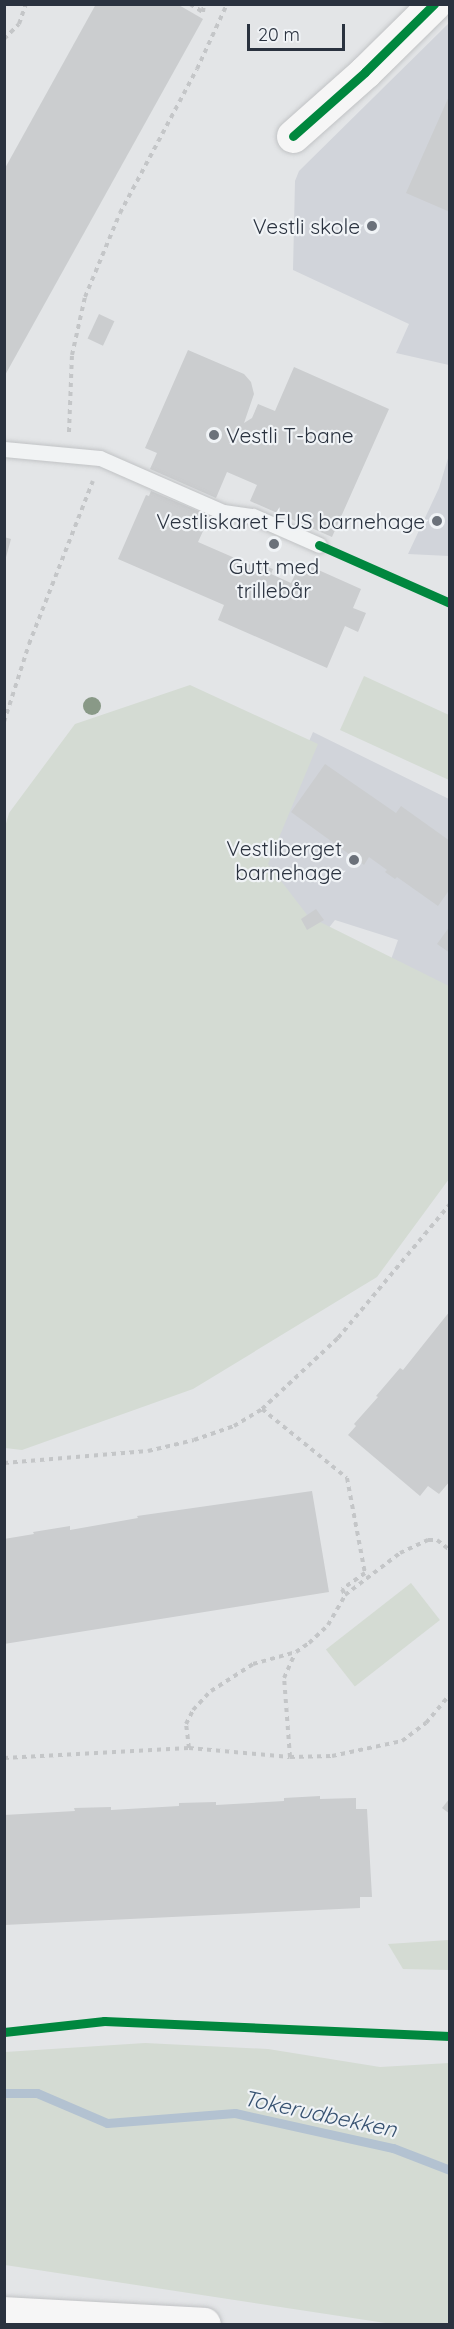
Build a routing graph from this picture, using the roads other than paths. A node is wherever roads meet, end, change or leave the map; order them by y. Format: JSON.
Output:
{"nodes":[{"id":1,"x":434,"y":4,"type":"edge"},
{"id":2,"x":293,"y":136,"type":"dead end"},
{"id":3,"x":4,"y":449,"type":"edge"},
{"id":4,"x":319,"y":545,"type":"dead end"},
{"id":5,"x":4,"y":2313,"type":"edge"},
{"id":6,"x":204,"y":2325,"type":"edge"}],
"edges":[{"from":1,"to":2,"type":"main road"},
{"from":3,"to":4,"type":"lane"},
{"from":5,"to":6,"type":"main road"}]}
